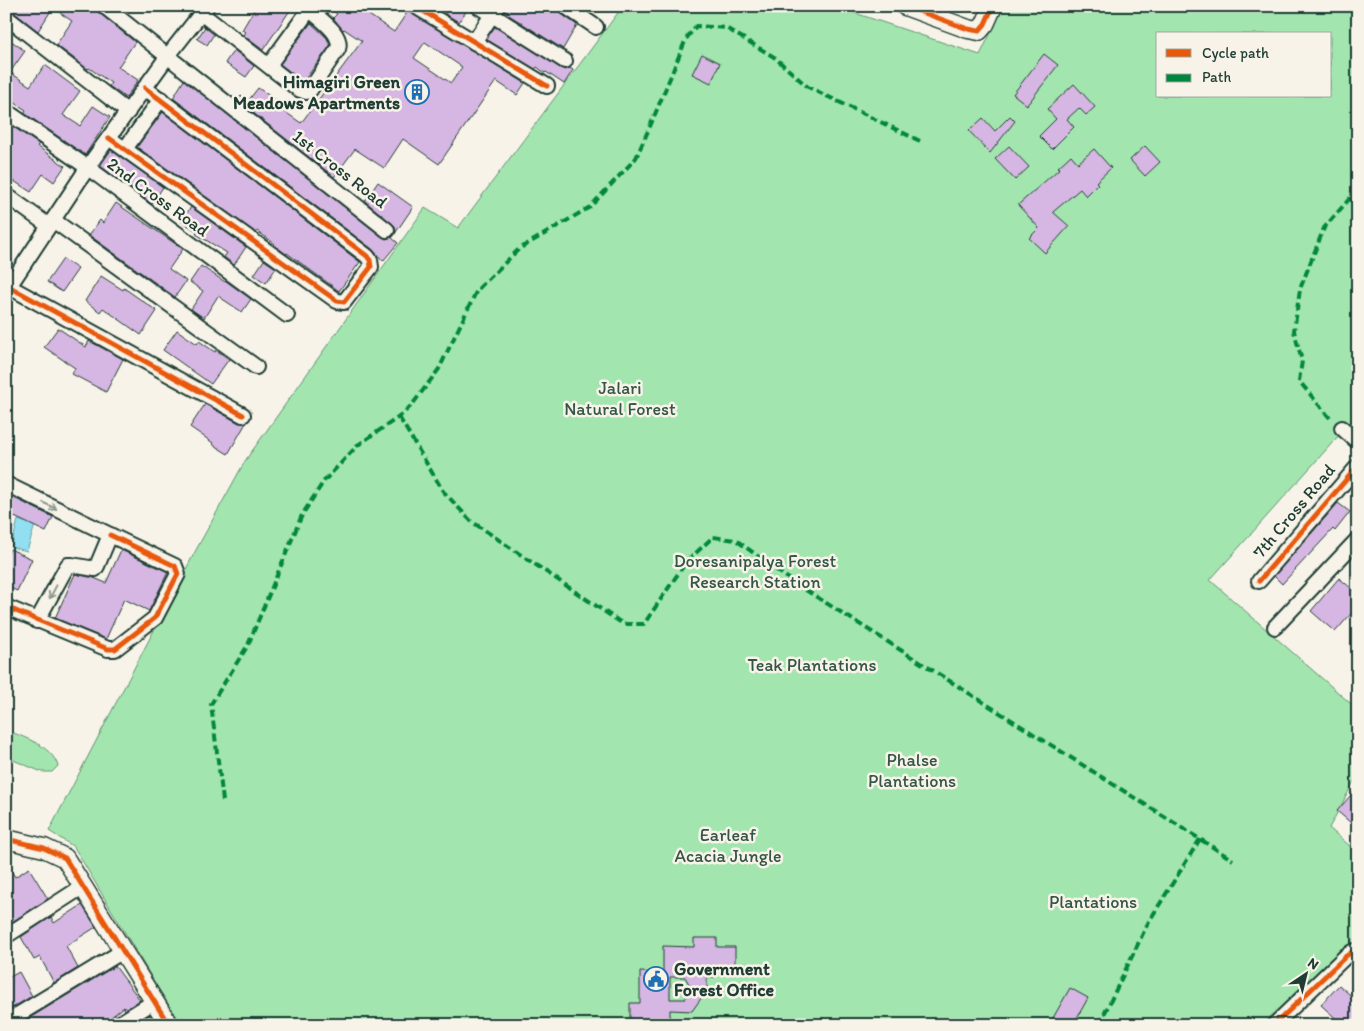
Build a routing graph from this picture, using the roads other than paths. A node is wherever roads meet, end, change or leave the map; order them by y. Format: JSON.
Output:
{"nodes":[{"id":1,"x":104,"y":6,"type":"edge"},
{"id":2,"x":415,"y":6,"type":"edge"},
{"id":3,"x":478,"y":6,"type":"edge"},
{"id":4,"x":565,"y":6,"type":"edge"},
{"id":5,"x":905,"y":6,"type":"edge"},
{"id":6,"x":993,"y":6,"type":"edge"},
{"id":7,"x":311,"y":8,"type":"edge"},
{"id":8,"x":205,"y":9,"type":"edge"},
{"id":9,"x":495,"y":11,"type":"edge"},
{"id":10,"x":6,"y":18,"type":"edge"},
{"id":11,"x":596,"y":27,"type":"dead end"},
{"id":12,"x":474,"y":42,"type":"junction"},
{"id":13,"x":168,"y":57,"type":"junction"},
{"id":14,"x":565,"y":61,"type":"dead end"},
{"id":15,"x":269,"y":65,"type":"junction"},
{"id":16,"x":547,"y":86,"type":"dead end"},
{"id":17,"x":145,"y":88,"type":"junction"},
{"id":18,"x":161,"y":100,"type":"junction"},
{"id":19,"x":6,"y":110,"type":"edge"},
{"id":20,"x":128,"y":112,"type":"junction"},
{"id":21,"x":109,"y":138,"type":"junction"},
{"id":22,"x":125,"y":149,"type":"junction"},
{"id":23,"x":87,"y":167,"type":"junction"},
{"id":24,"x":6,"y":195,"type":"edge"},
{"id":25,"x":51,"y":223,"type":"junction"},
{"id":26,"x":387,"y":230,"type":"dead end"},
{"id":27,"x":7,"y":287,"type":"edge"},
{"id":28,"x":287,"y":315,"type":"dead end"},
{"id":29,"x":256,"y":367,"type":"dead end"},
{"id":30,"x":243,"y":415,"type":"dead end"},
{"id":31,"x":1342,"y":428,"type":"dead end"},
{"id":32,"x":1358,"y":442,"type":"edge"},
{"id":33,"x":1358,"y":466,"type":"edge"},
{"id":34,"x":6,"y":484,"type":"edge"},
{"id":35,"x":110,"y":535,"type":"junction"},
{"id":36,"x":1358,"y":539,"type":"edge"},
{"id":37,"x":1259,"y":581,"type":"dead end"},
{"id":38,"x":6,"y":607,"type":"edge"},
{"id":39,"x":37,"y":622,"type":"junction"},
{"id":40,"x":1275,"y":627,"type":"dead end"},
{"id":41,"x":6,"y":839,"type":"edge"},
{"id":42,"x":82,"y":887,"type":"junction"},
{"id":43,"x":6,"y":936,"type":"edge"},
{"id":44,"x":123,"y":951,"type":"junction"},
{"id":45,"x":1358,"y":953,"type":"edge"},
{"id":46,"x":155,"y":1001,"type":"junction"},
{"id":47,"x":6,"y":1022,"type":"edge"},
{"id":48,"x":118,"y":1025,"type":"edge"},
{"id":49,"x":169,"y":1025,"type":"edge"},
{"id":50,"x":1274,"y":1025,"type":"edge"}],
"edges":[{"from":1,"to":13,"type":"street","name":"1st Cross Road"},
{"from":2,"to":12,"type":"street"},
{"from":3,"to":9,"type":"street"},
{"from":4,"to":11,"type":"street"},
{"from":5,"to":6,"type":"street"},
{"from":7,"to":15,"type":"street"},
{"from":7,"to":15,"type":"street"},
{"from":8,"to":13,"type":"street"},
{"from":8,"to":15,"type":"street"},
{"from":9,"to":12,"type":"street"},
{"from":9,"to":14,"type":"street"},
{"from":10,"to":20,"type":"street"},
{"from":12,"to":16,"type":"street"},
{"from":13,"to":17,"type":"street"},
{"from":13,"to":26,"type":"street","name":"1st Cross Road"},
{"from":17,"to":18,"type":"street"},
{"from":17,"to":20,"type":"street"},
{"from":18,"to":22,"type":"street"},
{"from":18,"to":22,"type":"street"},
{"from":19,"to":23,"type":"street","name":"2nd Cross Road"},
{"from":20,"to":21,"type":"street"},
{"from":21,"to":22,"type":"street"},
{"from":21,"to":23,"type":"street"},
{"from":23,"to":25,"type":"street"},
{"from":23,"to":28,"type":"street","name":"2nd Cross Road"},
{"from":24,"to":25,"type":"street"},
{"from":25,"to":27,"type":"street"},
{"from":25,"to":29,"type":"street"},
{"from":27,"to":30,"type":"street"},
{"from":31,"to":32,"type":"street"},
{"from":33,"to":37,"type":"street","name":"7th Cross Road"},
{"from":34,"to":35,"type":"street","one_way":true},
{"from":35,"to":39,"type":"street","one_way":true},
{"from":35,"to":39,"type":"street"},
{"from":36,"to":40,"type":"street"},
{"from":38,"to":39,"type":"street"},
{"from":41,"to":42,"type":"street"},
{"from":42,"to":43,"type":"street"},
{"from":42,"to":44,"type":"street"},
{"from":44,"to":46,"type":"street"},
{"from":44,"to":47,"type":"street"},
{"from":45,"to":50,"type":"street"},
{"from":46,"to":48,"type":"street"},
{"from":46,"to":49,"type":"street"}]}
